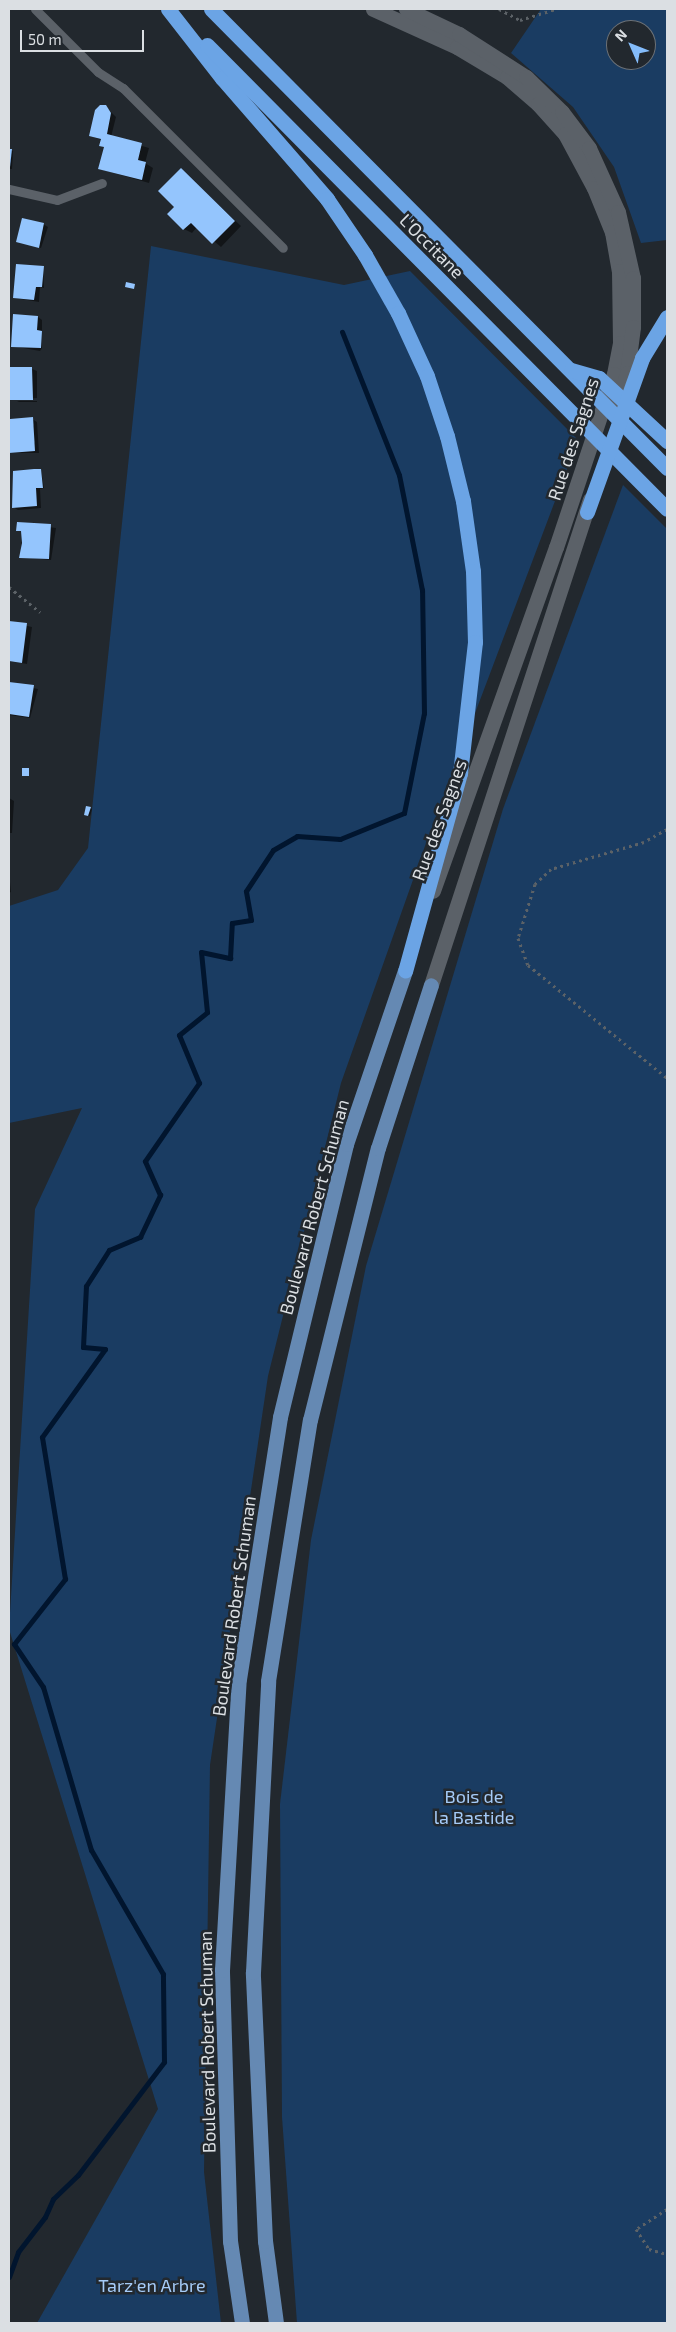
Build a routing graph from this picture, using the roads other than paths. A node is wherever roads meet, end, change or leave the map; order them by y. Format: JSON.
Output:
{"nodes":[{"id":1,"x":34,"y":9,"type":"edge"},
{"id":2,"x":169,"y":9,"type":"edge"},
{"id":3,"x":211,"y":9,"type":"edge"},
{"id":4,"x":373,"y":9,"type":"edge"},
{"id":5,"x":406,"y":9,"type":"edge"},
{"id":6,"x":102,"y":183,"type":"dead end"},
{"id":7,"x":9,"y":189,"type":"edge"},
{"id":8,"x":283,"y":248,"type":"dead end"},
{"id":9,"x":667,"y":317,"type":"edge"},
{"id":10,"x":570,"y":370,"type":"junction"},
{"id":11,"x":667,"y":441,"type":"edge"},
{"id":12,"x":667,"y":468,"type":"edge"},
{"id":13,"x":667,"y":509,"type":"edge"},
{"id":14,"x":586,"y":512,"type":"junction"},
{"id":15,"x":405,"y":971,"type":"junction"},
{"id":16,"x":431,"y":985,"type":"joint"},
{"id":17,"x":242,"y":2323,"type":"edge"},
{"id":18,"x":276,"y":2323,"type":"edge"}],
"edges":[{"from":1,"to":8,"type":"lane"},
{"from":2,"to":13,"type":"highway","name":"L'Occitane"},
{"from":2,"to":15,"type":"highway"},
{"from":3,"to":10,"type":"highway","name":"L'Occitane"},
{"from":4,"to":15,"type":"street","name":"Rue des Sagnes"},
{"from":5,"to":14,"type":"street","name":"Rue des Sagnes"},
{"from":6,"to":7,"type":"lane"},
{"from":9,"to":14,"type":"highway"},
{"from":10,"to":11,"type":"highway"},
{"from":10,"to":12,"type":"highway","name":"L'Occitane"},
{"from":14,"to":16,"type":"street","name":"Rue des Sagnes"},
{"from":15,"to":17,"type":"main road","name":"Boulevard Robert Schuman"},
{"from":16,"to":18,"type":"main road"}]}
